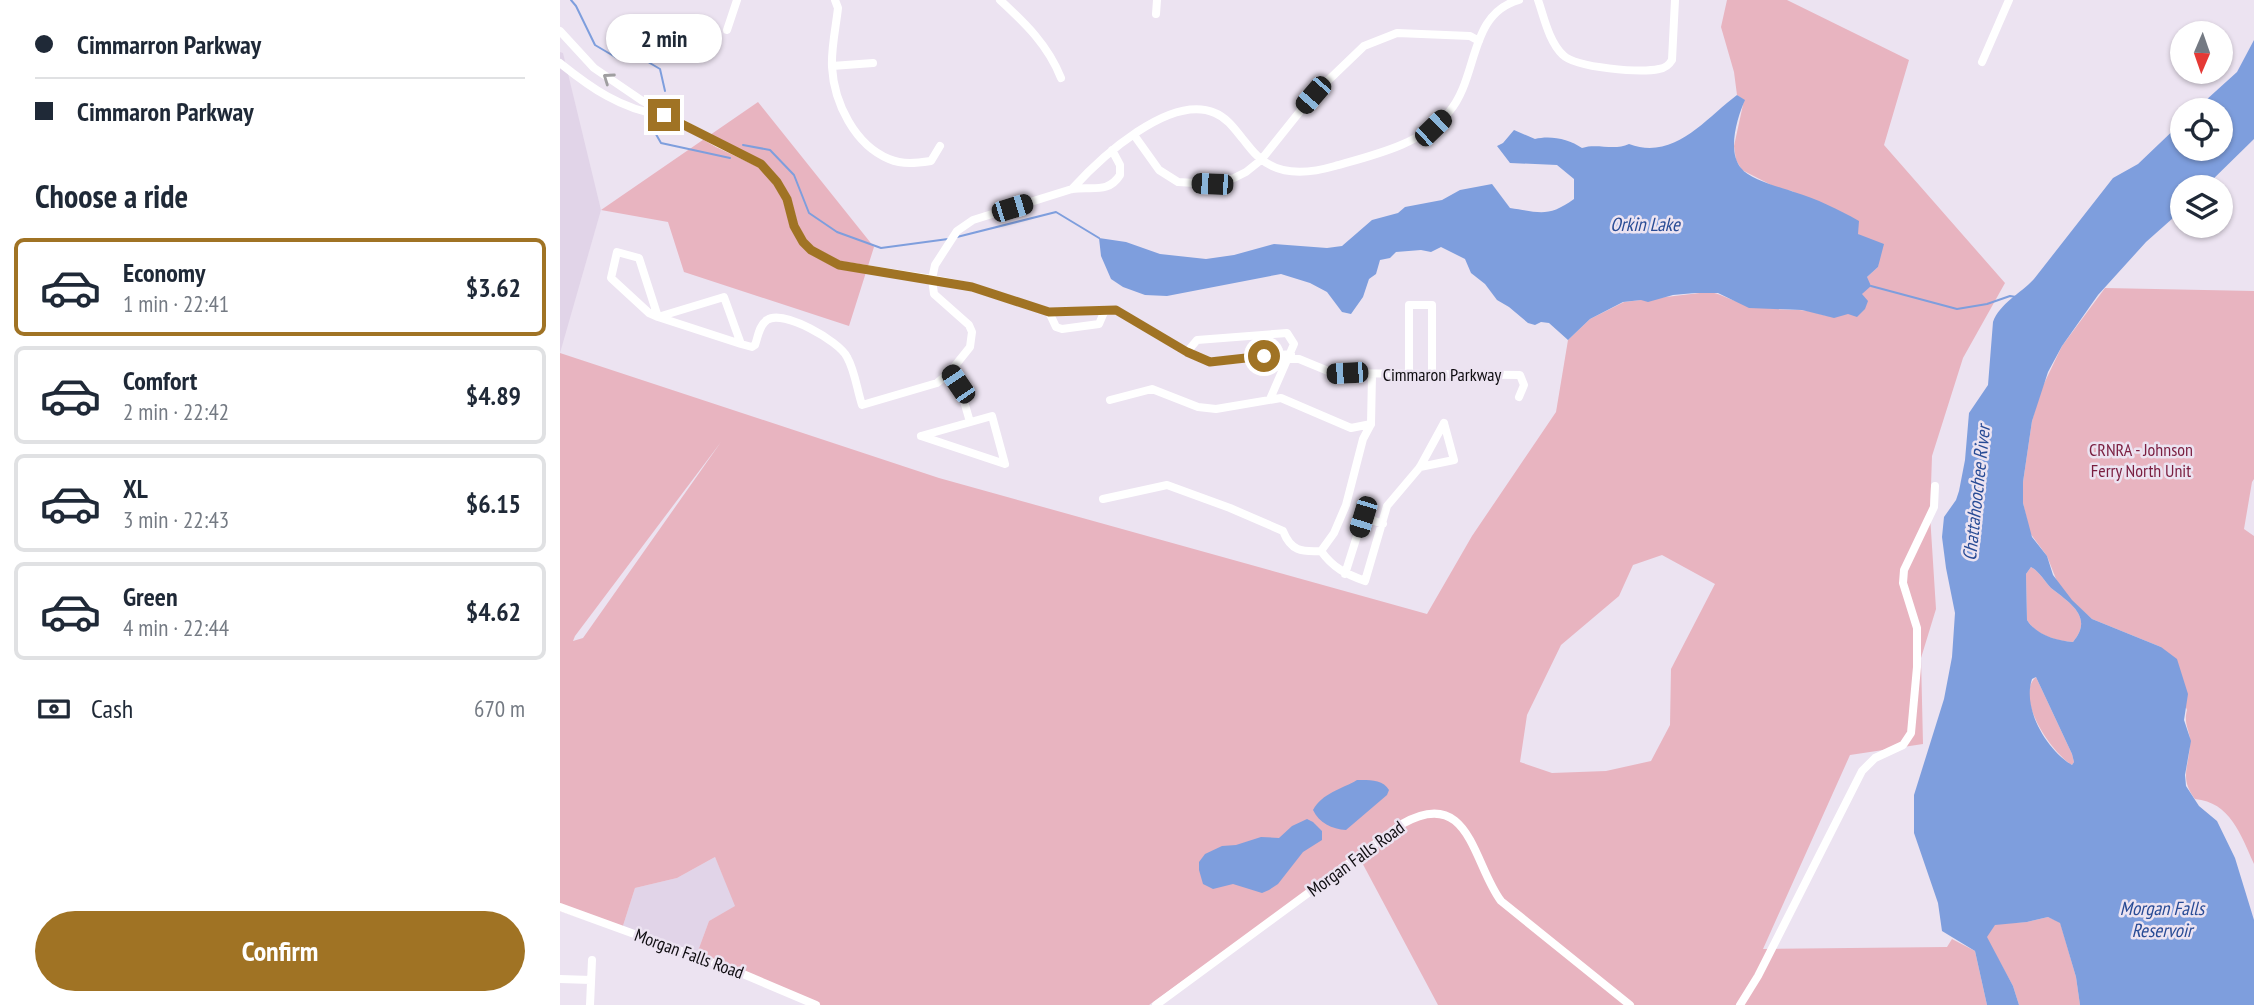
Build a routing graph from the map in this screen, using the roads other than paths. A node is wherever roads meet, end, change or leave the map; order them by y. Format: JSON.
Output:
{"nodes":[{"id":1,"x":737,"y":0,"type":"edge"},
{"id":2,"x":835,"y":0,"type":"edge"},
{"id":3,"x":1000,"y":0,"type":"edge"},
{"id":4,"x":1157,"y":0,"type":"edge"},
{"id":5,"x":1519,"y":0,"type":"edge"},
{"id":6,"x":1538,"y":0,"type":"edge"},
{"id":7,"x":1675,"y":0,"type":"edge"},
{"id":8,"x":2009,"y":0,"type":"edge"},
{"id":9,"x":1156,"y":15,"type":"dead end"},
{"id":10,"x":727,"y":30,"type":"dead end"},
{"id":11,"x":560,"y":31,"type":"edge"},
{"id":12,"x":1479,"y":41,"type":"junction"},
{"id":13,"x":1982,"y":62,"type":"dead end"},
{"id":14,"x":560,"y":63,"type":"edge"},
{"id":15,"x":873,"y":63,"type":"dead end"},
{"id":16,"x":832,"y":66,"type":"junction"},
{"id":17,"x":1060,"y":78,"type":"dead end"},
{"id":18,"x":664,"y":115,"type":"junction"},
{"id":19,"x":1134,"y":135,"type":"junction"},
{"id":20,"x":940,"y":146,"type":"dead end"},
{"id":21,"x":1112,"y":150,"type":"junction"},
{"id":22,"x":1261,"y":160,"type":"junction"},
{"id":23,"x":1072,"y":189,"type":"junction"},
{"id":24,"x":932,"y":279,"type":"junction"},
{"id":25,"x":1105,"y":310,"type":"junction"},
{"id":26,"x":1049,"y":312,"type":"junction"},
{"id":27,"x":658,"y":317,"type":"junction"},
{"id":28,"x":741,"y":344,"type":"junction"},
{"id":29,"x":1187,"y":352,"type":"junction"},
{"id":30,"x":1290,"y":356,"type":"junction"},
{"id":31,"x":950,"y":372,"type":"junction"},
{"id":32,"x":1372,"y":375,"type":"junction"},
{"id":33,"x":1409,"y":375,"type":"junction"},
{"id":34,"x":1432,"y":375,"type":"junction"},
{"id":35,"x":1519,"y":397,"type":"dead end"},
{"id":36,"x":1270,"y":399,"type":"junction"},
{"id":37,"x":1111,"y":400,"type":"dead end"},
{"id":38,"x":970,"y":422,"type":"junction"},
{"id":39,"x":1371,"y":424,"type":"junction"},
{"id":40,"x":1420,"y":467,"type":"junction"},
{"id":41,"x":1935,"y":486,"type":"dead end"},
{"id":42,"x":1103,"y":499,"type":"dead end"},
{"id":43,"x":1383,"y":524,"type":"junction"},
{"id":44,"x":1321,"y":551,"type":"junction"},
{"id":45,"x":1345,"y":574,"type":"junction"},
{"id":46,"x":560,"y":907,"type":"edge"},
{"id":47,"x":592,"y":960,"type":"dead end"},
{"id":48,"x":560,"y":979,"type":"edge"},
{"id":49,"x":591,"y":980,"type":"junction"},
{"id":50,"x":590,"y":1005,"type":"edge"},
{"id":51,"x":816,"y":1005,"type":"edge"},
{"id":52,"x":1156,"y":1005,"type":"edge"},
{"id":53,"x":1630,"y":1005,"type":"edge"},
{"id":54,"x":1740,"y":1005,"type":"edge"}],
"edges":[{"from":1,"to":10,"type":"street"},
{"from":2,"to":16,"type":"street"},
{"from":3,"to":17,"type":"street"},
{"from":4,"to":9,"type":"street"},
{"from":5,"to":12,"type":"street"},
{"from":6,"to":7,"type":"street"},
{"from":8,"to":13,"type":"street"},
{"from":18,"to":11,"type":"street","one_way":true},
{"from":12,"to":22,"type":"street"},
{"from":12,"to":22,"type":"street"},
{"from":14,"to":18,"type":"street"},
{"from":15,"to":16,"type":"street"},
{"from":16,"to":20,"type":"street"},
{"from":18,"to":24,"type":"street"},
{"from":19,"to":21,"type":"street"},
{"from":19,"to":22,"type":"street"},
{"from":19,"to":22,"type":"street"},
{"from":21,"to":23,"type":"street"},
{"from":21,"to":23,"type":"street"},
{"from":23,"to":24,"type":"street"},
{"from":24,"to":26,"type":"street"},
{"from":24,"to":31,"type":"street"},
{"from":25,"to":26,"type":"street"},
{"from":25,"to":26,"type":"street"},
{"from":25,"to":29,"type":"street"},
{"from":27,"to":27,"type":"street"},
{"from":27,"to":28,"type":"street"},
{"from":27,"to":28,"type":"street"},
{"from":28,"to":31,"type":"street"},
{"from":29,"to":30,"type":"street"},
{"from":29,"to":30,"type":"street"},
{"from":30,"to":32,"type":"street","name":"Cimmaron Parkway"},
{"from":30,"to":36,"type":"street"},
{"from":31,"to":38,"type":"street"},
{"from":32,"to":33,"type":"street","name":"Cimmaron Parkway"},
{"from":32,"to":39,"type":"street"},
{"from":33,"to":34,"type":"street","name":"Cimmaron Parkway"},
{"from":33,"to":34,"type":"street"},
{"from":34,"to":35,"type":"street","name":"Cimmaron Parkway"},
{"from":36,"to":37,"type":"street"},
{"from":36,"to":39,"type":"street"},
{"from":38,"to":38,"type":"street"},
{"from":39,"to":44,"type":"street"},
{"from":40,"to":40,"type":"street"},
{"from":40,"to":43,"type":"street"},
{"from":41,"to":54,"type":"street"},
{"from":42,"to":44,"type":"street"},
{"from":43,"to":45,"type":"street"},
{"from":43,"to":45,"type":"street"},
{"from":44,"to":45,"type":"street"},
{"from":46,"to":51,"type":"street","name":"Morgan Falls Road"},
{"from":47,"to":49,"type":"street"},
{"from":48,"to":49,"type":"street"},
{"from":49,"to":50,"type":"street"},
{"from":52,"to":53,"type":"street","name":"Morgan Falls Road"}]}
